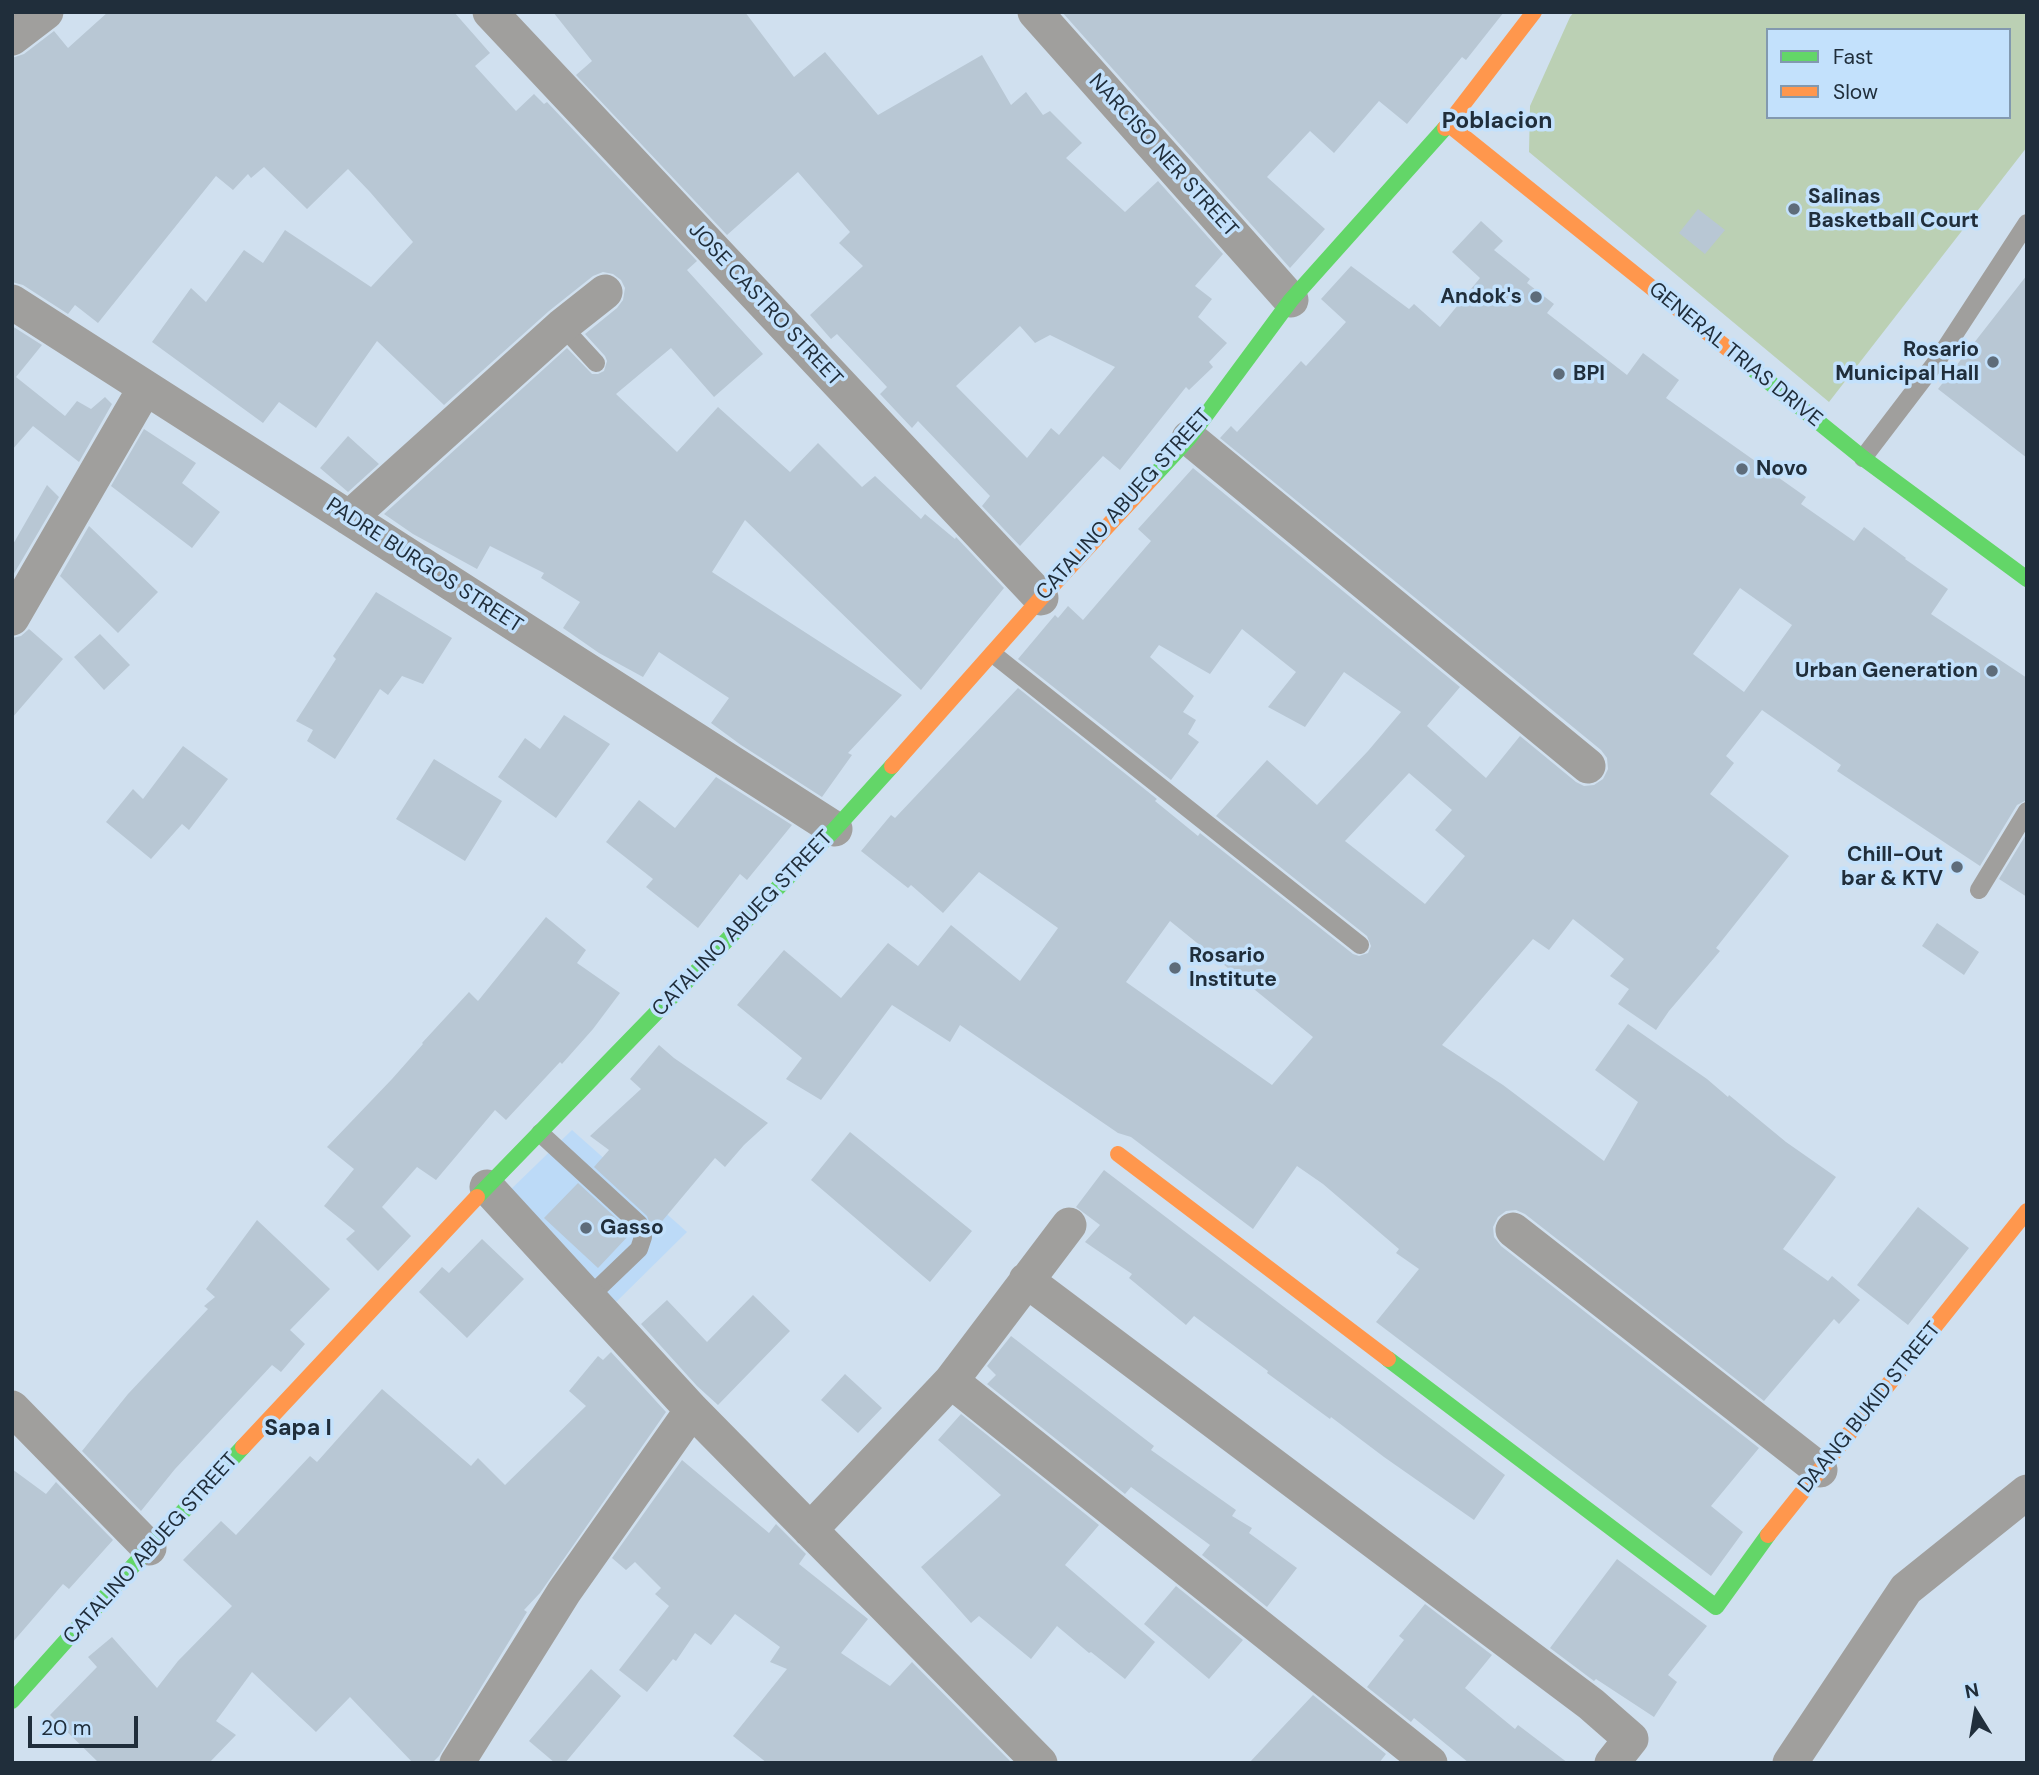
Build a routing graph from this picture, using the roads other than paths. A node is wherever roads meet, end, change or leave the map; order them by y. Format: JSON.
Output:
{"nodes":[{"id":1,"x":47,"y":12,"type":"edge"},
{"id":2,"x":489,"y":12,"type":"edge"},
{"id":3,"x":1035,"y":12,"type":"edge"},
{"id":4,"x":1534,"y":12,"type":"edge"},
{"id":5,"x":12,"y":38,"type":"edge"},
{"id":6,"x":1448,"y":124,"type":"junction"},
{"id":7,"x":2027,"y":223,"type":"edge"},
{"id":8,"x":605,"y":292,"type":"dead end"},
{"id":9,"x":1291,"y":300,"type":"junction"},
{"id":10,"x":12,"y":302,"type":"edge"},
{"id":11,"x":562,"y":326,"type":"junction"},
{"id":12,"x":596,"y":363,"type":"dead end"},
{"id":13,"x":145,"y":388,"type":"junction"},
{"id":14,"x":1189,"y":438,"type":"junction"},
{"id":15,"x":1863,"y":458,"type":"junction"},
{"id":16,"x":349,"y":518,"type":"junction"},
{"id":17,"x":2027,"y":579,"type":"edge"},
{"id":18,"x":1041,"y":598,"type":"junction"},
{"id":19,"x":12,"y":618,"type":"edge"},
{"id":20,"x":993,"y":654,"type":"junction"},
{"id":21,"x":1588,"y":766,"type":"dead end"},
{"id":22,"x":2027,"y":811,"type":"edge"},
{"id":23,"x":835,"y":829,"type":"junction"},
{"id":24,"x":1979,"y":890,"type":"dead end"},
{"id":25,"x":1360,"y":945,"type":"dead end"},
{"id":26,"x":540,"y":1133,"type":"junction"},
{"id":27,"x":1118,"y":1154,"type":"dead end"},
{"id":28,"x":487,"y":1187,"type":"junction"},
{"id":29,"x":2027,"y":1211,"type":"edge"},
{"id":30,"x":1069,"y":1225,"type":"dead end"},
{"id":31,"x":1513,"y":1230,"type":"dead end"},
{"id":32,"x":1026,"y":1280,"type":"junction"},
{"id":33,"x":589,"y":1297,"type":"junction"},
{"id":34,"x":951,"y":1381,"type":"junction"},
{"id":35,"x":12,"y":1408,"type":"edge"},
{"id":36,"x":692,"y":1410,"type":"junction"},
{"id":37,"x":1820,"y":1470,"type":"junction"},
{"id":38,"x":2027,"y":1492,"type":"edge"},
{"id":39,"x":810,"y":1530,"type":"junction"},
{"id":40,"x":149,"y":1548,"type":"junction"},
{"id":41,"x":12,"y":1702,"type":"edge"},
{"id":42,"x":457,"y":1763,"type":"edge"},
{"id":43,"x":1040,"y":1763,"type":"edge"},
{"id":44,"x":1430,"y":1763,"type":"edge"},
{"id":45,"x":1612,"y":1763,"type":"edge"},
{"id":46,"x":1790,"y":1763,"type":"edge"}],
"edges":[{"from":1,"to":5,"type":"street"},
{"from":2,"to":18,"type":"street","name":"JOSE CASTRO STREET"},
{"from":3,"to":9,"type":"street","name":"NARCISO NER STREET"},
{"from":4,"to":6,"type":"street","name":"CATALINO ABUEG STREET"},
{"from":6,"to":9,"type":"street","name":"CATALINO ABUEG STREET"},
{"from":6,"to":15,"type":"street","name":"GENERAL TRIAS DRIVE"},
{"from":7,"to":15,"type":"lane"},
{"from":8,"to":11,"type":"street"},
{"from":9,"to":14,"type":"street","name":"CATALINO ABUEG STREET"},
{"from":10,"to":13,"type":"street","name":"PADRE BURGOS STREET"},
{"from":11,"to":12,"type":"lane"},
{"from":11,"to":16,"type":"street"},
{"from":13,"to":16,"type":"street","name":"PADRE BURGOS STREET"},
{"from":13,"to":19,"type":"street"},
{"from":14,"to":18,"type":"street","name":"CATALINO ABUEG STREET"},
{"from":14,"to":21,"type":"street"},
{"from":15,"to":17,"type":"street","name":"GENERAL TRIAS DRIVE"},
{"from":16,"to":23,"type":"street","name":"PADRE BURGOS STREET"},
{"from":18,"to":20,"type":"street","name":"CATALINO ABUEG STREET"},
{"from":20,"to":23,"type":"street","name":"CATALINO ABUEG STREET"},
{"from":20,"to":25,"type":"lane"},
{"from":22,"to":24,"type":"lane"},
{"from":23,"to":26,"type":"street","name":"CATALINO ABUEG STREET"},
{"from":26,"to":28,"type":"street","name":"CATALINO ABUEG STREET"},
{"from":26,"to":33,"type":"lane"},
{"from":27,"to":37,"type":"street","name":"DAANG BUKID STREET"},
{"from":28,"to":33,"type":"street"},
{"from":28,"to":40,"type":"street","name":"CATALINO ABUEG STREET"},
{"from":29,"to":37,"type":"street","name":"DAANG BUKID STREET"},
{"from":30,"to":32,"type":"street"},
{"from":31,"to":37,"type":"street"},
{"from":32,"to":34,"type":"street"},
{"from":32,"to":45,"type":"street"},
{"from":33,"to":36,"type":"street"},
{"from":34,"to":39,"type":"street"},
{"from":34,"to":44,"type":"street"},
{"from":35,"to":40,"type":"street"},
{"from":36,"to":39,"type":"street"},
{"from":36,"to":42,"type":"street"},
{"from":38,"to":46,"type":"street"},
{"from":39,"to":43,"type":"street"},
{"from":40,"to":41,"type":"street","name":"CATALINO ABUEG STREET"}]}
